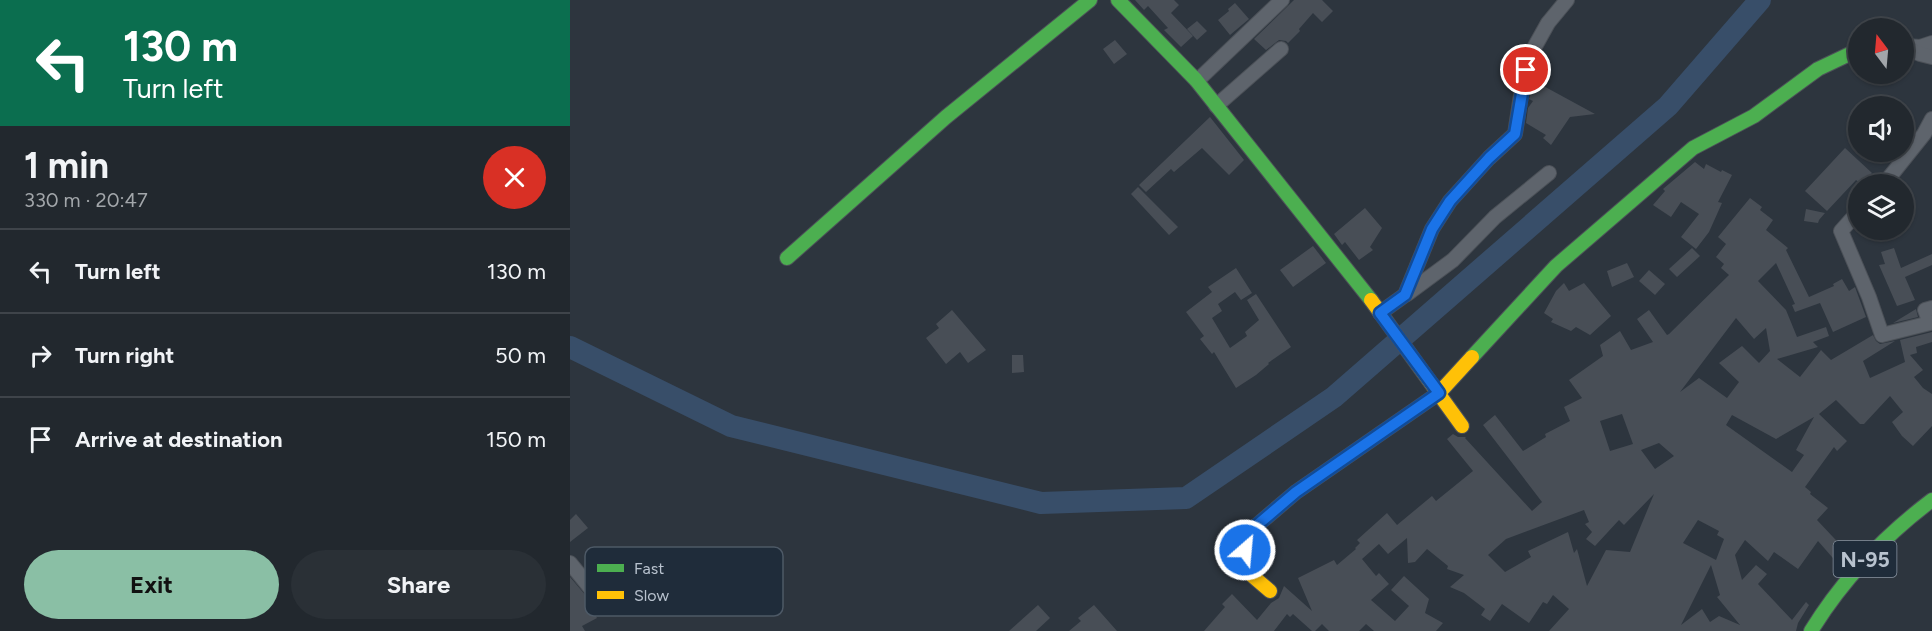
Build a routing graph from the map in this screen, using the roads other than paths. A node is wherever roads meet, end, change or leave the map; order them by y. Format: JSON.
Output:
{"nodes":[{"id":1,"x":1090,"y":0,"type":"edge"},
{"id":2,"x":1118,"y":0,"type":"edge"},
{"id":3,"x":1282,"y":0,"type":"edge"},
{"id":4,"x":1567,"y":0,"type":"edge"},
{"id":5,"x":1932,"y":43,"type":"edge"},
{"id":6,"x":1914,"y":47,"type":"edge"},
{"id":7,"x":1281,"y":49,"type":"dead end"},
{"id":8,"x":1914,"y":51,"type":"edge"},
{"id":9,"x":1848,"y":55,"type":"edge"},
{"id":10,"x":1932,"y":57,"type":"edge"},
{"id":11,"x":1197,"y":81,"type":"junction"},
{"id":12,"x":1216,"y":106,"type":"junction"},
{"id":13,"x":1932,"y":119,"type":"edge"},
{"id":14,"x":1549,"y":173,"type":"dead end"},
{"id":15,"x":1892,"y":174,"type":"edge"},
{"id":16,"x":1848,"y":223,"type":"edge"},
{"id":17,"x":788,"y":258,"type":"dead end"},
{"id":18,"x":1405,"y":295,"type":"junction"},
{"id":19,"x":1932,"y":308,"type":"edge"},
{"id":20,"x":1380,"y":313,"type":"junction"},
{"id":21,"x":1439,"y":393,"type":"junction"},
{"id":22,"x":1462,"y":426,"type":"dead end"},
{"id":23,"x":1932,"y":500,"type":"edge"},
{"id":24,"x":570,"y":563,"type":"edge"},
{"id":25,"x":585,"y":581,"type":"edge"},
{"id":26,"x":1270,"y":591,"type":"dead end"},
{"id":27,"x":1811,"y":631,"type":"edge"}],
"edges":[{"from":1,"to":17,"type":"main road"},
{"from":2,"to":11,"type":"main road"},
{"from":3,"to":11,"type":"street"},
{"from":4,"to":18,"type":"street"},
{"from":5,"to":6,"type":"street"},
{"from":7,"to":12,"type":"street"},
{"from":8,"to":10,"type":"street"},
{"from":9,"to":21,"type":"main road"},
{"from":11,"to":12,"type":"main road"},
{"from":12,"to":20,"type":"main road"},
{"from":13,"to":15,"type":"street"},
{"from":14,"to":18,"type":"street"},
{"from":16,"to":19,"type":"street"},
{"from":18,"to":20,"type":"street"},
{"from":20,"to":21,"type":"main road"},
{"from":21,"to":22,"type":"main road"},
{"from":21,"to":26,"type":"main road"},
{"from":23,"to":27,"type":"main road","number":"N-95"},
{"from":24,"to":25,"type":"street"}]}
